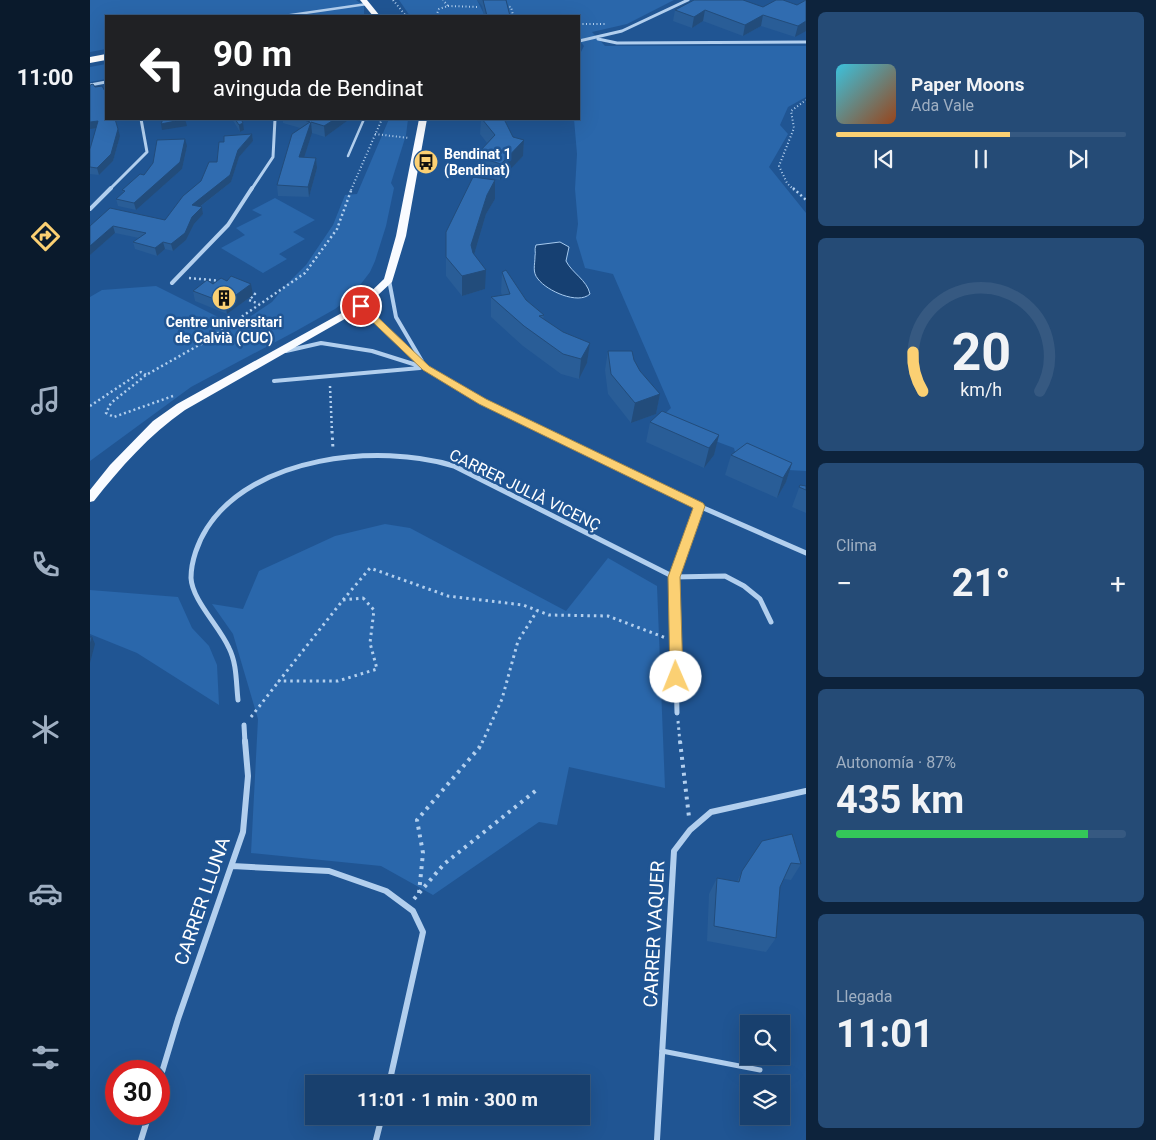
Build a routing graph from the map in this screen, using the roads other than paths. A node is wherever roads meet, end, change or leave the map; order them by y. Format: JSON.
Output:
{"nodes":[{"id":1,"x":688,"y":0,"type":"edge"},
{"id":2,"x":365,"y":2,"type":"edge"},
{"id":3,"x":290,"y":15,"type":"edge"},
{"id":4,"x":376,"y":15,"type":"edge"},
{"id":5,"x":598,"y":39,"type":"junction"},
{"id":6,"x":580,"y":41,"type":"edge"},
{"id":7,"x":806,"y":42,"type":"edge"},
{"id":8,"x":105,"y":57,"type":"edge"},
{"id":9,"x":90,"y":60,"type":"edge"},
{"id":10,"x":105,"y":82,"type":"edge"},
{"id":11,"x":90,"y":84,"type":"edge"},
{"id":12,"x":141,"y":120,"type":"edge"},
{"id":13,"x":275,"y":120,"type":"edge"},
{"id":14,"x":364,"y":120,"type":"edge"},
{"id":15,"x":423,"y":120,"type":"edge"},
{"id":16,"x":348,"y":156,"type":"dead end"},
{"id":17,"x":90,"y":209,"type":"edge"},
{"id":18,"x":389,"y":280,"type":"junction"},
{"id":19,"x":172,"y":283,"type":"dead end"},
{"id":20,"x":361,"y":306,"type":"junction"},
{"id":21,"x":277,"y":353,"type":"junction"},
{"id":22,"x":426,"y":368,"type":"junction"},
{"id":23,"x":274,"y":381,"type":"dead end"},
{"id":24,"x":90,"y":498,"type":"edge"},
{"id":25,"x":699,"y":506,"type":"junction"},
{"id":26,"x":806,"y":553,"type":"edge"},
{"id":27,"x":674,"y":577,"type":"junction"},
{"id":28,"x":771,"y":622,"type":"dead end"},
{"id":29,"x":238,"y":700,"type":"dead end"},
{"id":30,"x":678,"y":713,"type":"road end"},
{"id":31,"x":244,"y":725,"type":"road end"},
{"id":32,"x":806,"y":791,"type":"edge"},
{"id":33,"x":232,"y":866,"type":"junction"},
{"id":34,"x":662,"y":1051,"type":"junction"},
{"id":35,"x":166,"y":1060,"type":"edge"},
{"id":36,"x":760,"y":1070,"type":"dead end"},
{"id":37,"x":391,"y":1075,"type":"edge"},
{"id":38,"x":146,"y":1125,"type":"edge"},
{"id":39,"x":380,"y":1125,"type":"edge"},
{"id":40,"x":141,"y":1140,"type":"edge"},
{"id":41,"x":376,"y":1140,"type":"edge"},
{"id":42,"x":658,"y":1140,"type":"edge"}],
"edges":[{"from":1,"to":5,"type":"street"},
{"from":2,"to":3,"type":"lane"},
{"from":2,"to":4,"type":"main road"},
{"from":5,"to":6,"type":"street"},
{"from":5,"to":7,"type":"street"},
{"from":8,"to":9,"type":"highway"},
{"from":10,"to":11,"type":"street"},
{"from":12,"to":17,"type":"street"},
{"from":13,"to":19,"type":"street"},
{"from":14,"to":16,"type":"lane"},
{"from":15,"to":18,"type":"main road"},
{"from":18,"to":20,"type":"main road"},
{"from":18,"to":22,"type":"street"},
{"from":20,"to":21,"type":"main road"},
{"from":20,"to":22,"type":"street"},
{"from":21,"to":22,"type":"street"},
{"from":21,"to":24,"type":"main road"},
{"from":22,"to":23,"type":"street"},
{"from":22,"to":25,"type":"street"},
{"from":25,"to":26,"type":"street"},
{"from":25,"to":27,"type":"street"},
{"from":27,"to":28,"type":"street"},
{"from":27,"to":29,"type":"street","name":"CARRER JULIÀ VICENÇ"},
{"from":27,"to":30,"type":"street"},
{"from":31,"to":33,"type":"street","name":"CARRER LLUNA"},
{"from":32,"to":34,"type":"street","name":"CARRER VAQUER"},
{"from":33,"to":35,"type":"street","name":"CARRER LLUNA"},
{"from":33,"to":37,"type":"street"},
{"from":34,"to":36,"type":"lane"},
{"from":34,"to":42,"type":"street","name":"CARRER VAQUER"},
{"from":38,"to":40,"type":"street"},
{"from":39,"to":41,"type":"street"}]}
